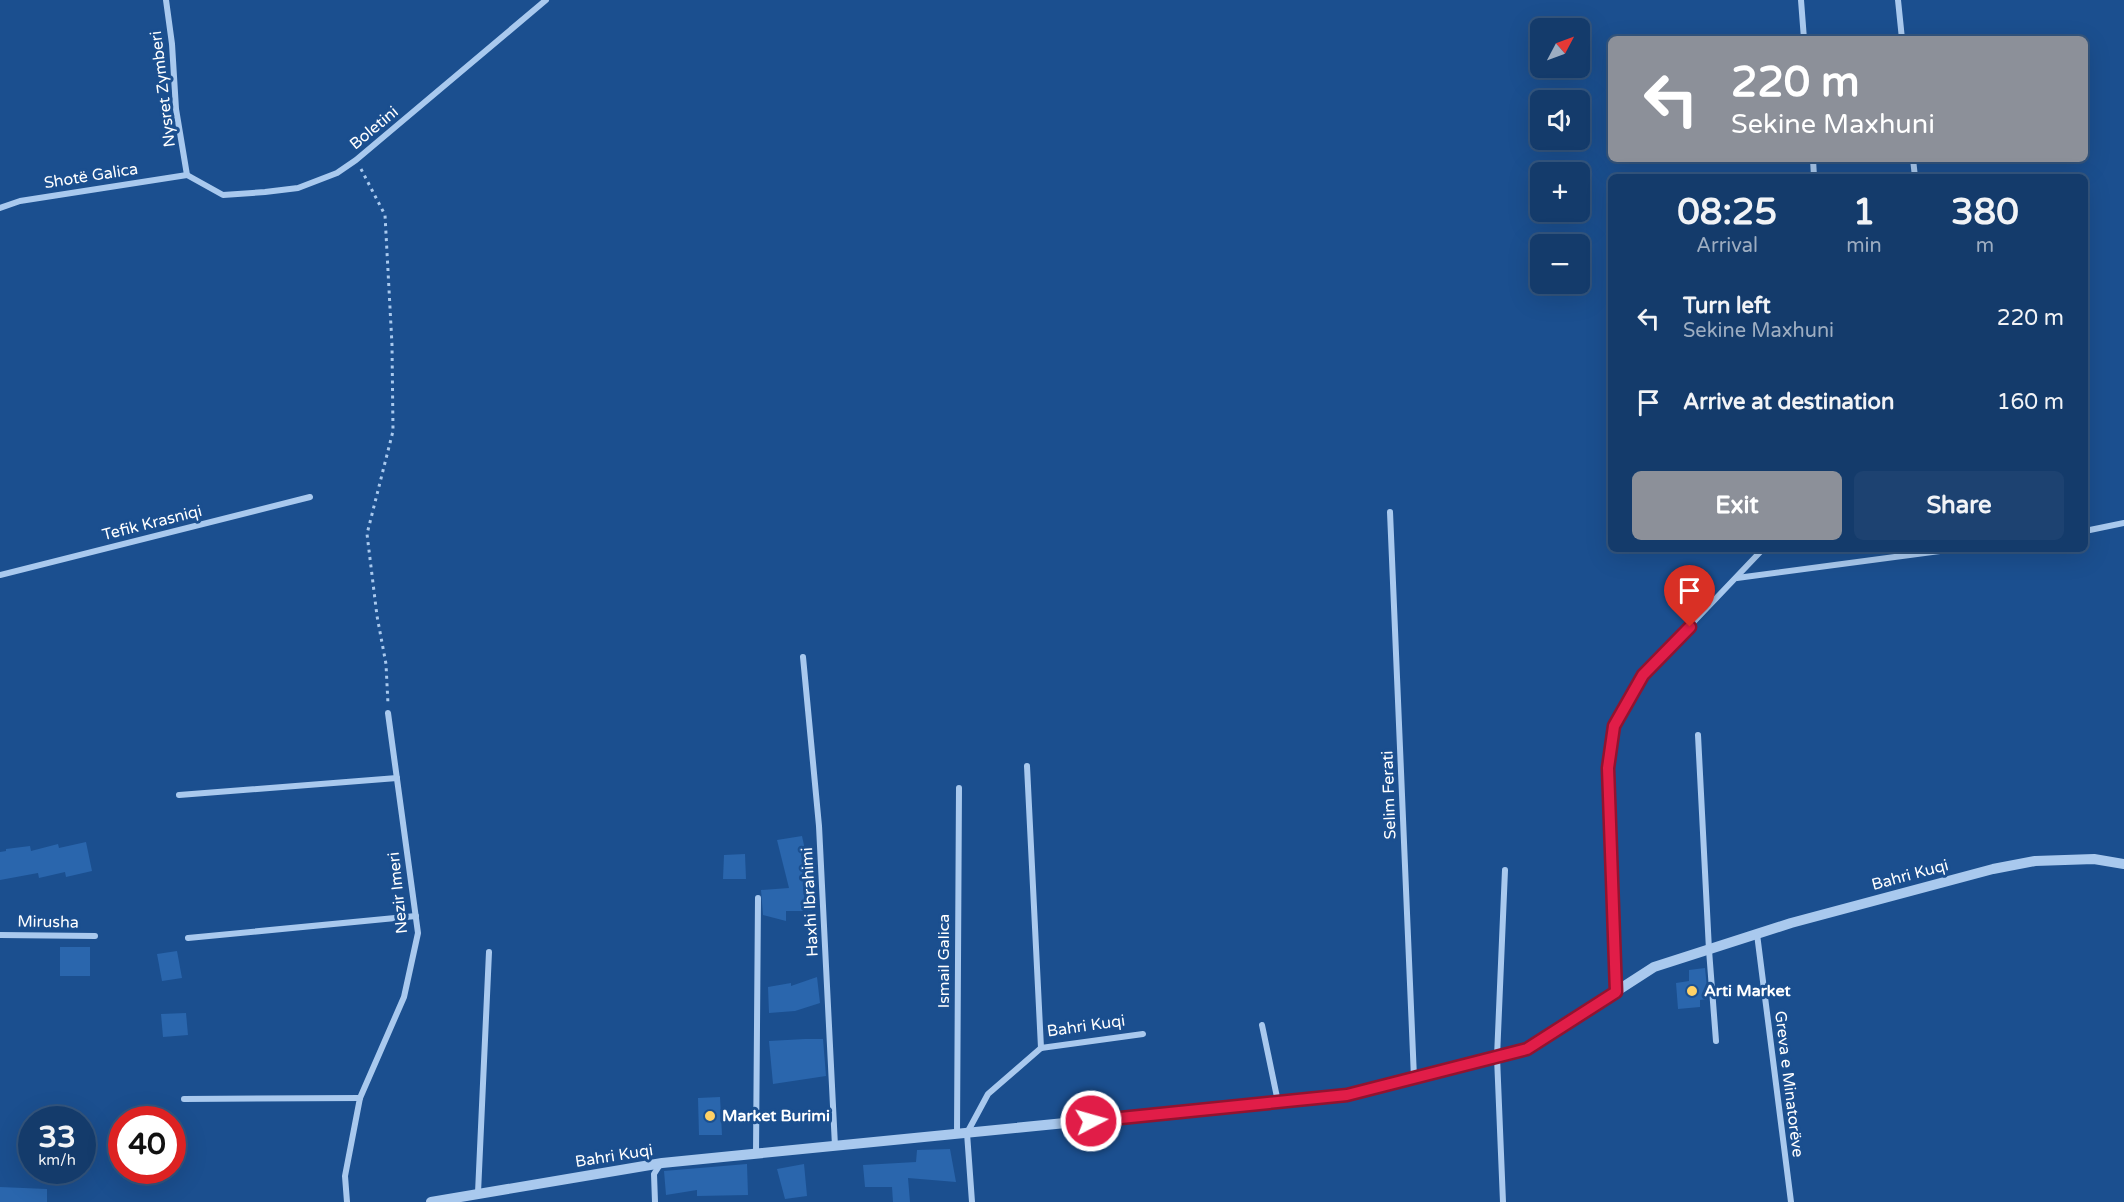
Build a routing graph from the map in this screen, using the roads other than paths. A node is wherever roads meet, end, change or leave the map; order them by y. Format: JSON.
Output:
{"nodes":[{"id":1,"x":166,"y":0,"type":"edge"},
{"id":2,"x":546,"y":0,"type":"edge"},
{"id":3,"x":1801,"y":0,"type":"edge"},
{"id":4,"x":1898,"y":0,"type":"edge"},
{"id":5,"x":1804,"y":36,"type":"edge"},
{"id":6,"x":1902,"y":36,"type":"edge"},
{"id":7,"x":187,"y":175,"type":"junction"},
{"id":8,"x":0,"y":208,"type":"edge"},
{"id":9,"x":310,"y":497,"type":"dead end"},
{"id":10,"x":1390,"y":512,"type":"dead end"},
{"id":11,"x":2124,"y":523,"type":"edge"},
{"id":12,"x":2088,"y":530,"type":"edge"},
{"id":13,"x":1761,"y":552,"type":"edge"},
{"id":14,"x":1932,"y":552,"type":"edge"},
{"id":15,"x":0,"y":575,"type":"edge"},
{"id":16,"x":1736,"y":578,"type":"junction"},
{"id":17,"x":803,"y":657,"type":"dead end"},
{"id":18,"x":388,"y":713,"type":"road end"},
{"id":19,"x":1698,"y":735,"type":"dead end"},
{"id":20,"x":1027,"y":766,"type":"dead end"},
{"id":21,"x":397,"y":778,"type":"junction"},
{"id":22,"x":959,"y":788,"type":"dead end"},
{"id":23,"x":179,"y":795,"type":"dead end"},
{"id":24,"x":2124,"y":864,"type":"edge"},
{"id":25,"x":1505,"y":870,"type":"dead end"},
{"id":26,"x":758,"y":898,"type":"dead end"},
{"id":27,"x":416,"y":916,"type":"junction"},
{"id":28,"x":0,"y":934,"type":"edge"},
{"id":29,"x":1757,"y":934,"type":"junction"},
{"id":30,"x":95,"y":936,"type":"dead end"},
{"id":31,"x":188,"y":938,"type":"dead end"},
{"id":32,"x":1709,"y":950,"type":"junction"},
{"id":33,"x":489,"y":952,"type":"dead end"},
{"id":34,"x":1616,"y":992,"type":"junction"},
{"id":35,"x":1262,"y":1025,"type":"dead end"},
{"id":36,"x":1143,"y":1034,"type":"dead end"},
{"id":37,"x":1716,"y":1041,"type":"dead end"},
{"id":38,"x":1041,"y":1048,"type":"junction"},
{"id":39,"x":1497,"y":1057,"type":"junction"},
{"id":40,"x":1414,"y":1078,"type":"junction"},
{"id":41,"x":360,"y":1098,"type":"junction"},
{"id":42,"x":184,"y":1099,"type":"dead end"},
{"id":43,"x":1278,"y":1102,"type":"junction"},
{"id":44,"x":962,"y":1134,"type":"junction"},
{"id":45,"x":835,"y":1146,"type":"junction"},
{"id":46,"x":756,"y":1154,"type":"junction"},
{"id":47,"x":662,"y":1163,"type":"junction"},
{"id":48,"x":478,"y":1193,"type":"junction"},
{"id":49,"x":347,"y":1202,"type":"edge"},
{"id":50,"x":431,"y":1202,"type":"edge"},
{"id":51,"x":655,"y":1202,"type":"edge"},
{"id":52,"x":972,"y":1202,"type":"edge"},
{"id":53,"x":1503,"y":1202,"type":"edge"},
{"id":54,"x":1791,"y":1202,"type":"edge"}],
"edges":[{"from":1,"to":7,"type":"street","name":"Nysret Zymberi"},
{"from":2,"to":7,"type":"street","name":"Boletini"},
{"from":3,"to":5,"type":"street"},
{"from":4,"to":6,"type":"street"},
{"from":7,"to":8,"type":"street","name":"Shotë Galica"},
{"from":9,"to":15,"type":"street","name":"Tefik Krasniqi"},
{"from":10,"to":40,"type":"street","name":"Selim Ferati"},
{"from":11,"to":12,"type":"street"},
{"from":13,"to":16,"type":"street"},
{"from":14,"to":16,"type":"street"},
{"from":16,"to":34,"type":"street"},
{"from":17,"to":45,"type":"street","name":"Haxhi Ibrahimi"},
{"from":18,"to":21,"type":"street","name":"Nezir Imeri"},
{"from":19,"to":32,"type":"street"},
{"from":20,"to":38,"type":"street"},
{"from":21,"to":23,"type":"street"},
{"from":21,"to":27,"type":"street","name":"Nezir Imeri"},
{"from":22,"to":44,"type":"street","name":"Ismail Galica"},
{"from":24,"to":29,"type":"street","name":"Bahri Kuqi"},
{"from":25,"to":39,"type":"street"},
{"from":26,"to":46,"type":"street"},
{"from":27,"to":31,"type":"street"},
{"from":27,"to":41,"type":"street","name":"Nezir Imeri"},
{"from":28,"to":30,"type":"street","name":"Mirusha"},
{"from":29,"to":32,"type":"street","name":"Bahri Kuqi"},
{"from":29,"to":54,"type":"street","name":"Greva e Minatorëve"},
{"from":32,"to":34,"type":"street","name":"Bahri Kuqi"},
{"from":32,"to":37,"type":"street"},
{"from":33,"to":48,"type":"street"},
{"from":34,"to":39,"type":"street","name":"Bahri Kuqi"},
{"from":35,"to":43,"type":"street"},
{"from":36,"to":38,"type":"street","name":"Bahri Kuqi"},
{"from":38,"to":44,"type":"street","name":"Bahri Kuqi"},
{"from":39,"to":40,"type":"street","name":"Bahri Kuqi"},
{"from":39,"to":53,"type":"street"},
{"from":40,"to":43,"type":"street","name":"Bahri Kuqi"},
{"from":41,"to":42,"type":"street"},
{"from":41,"to":49,"type":"street","name":"Nezir Imeri"},
{"from":43,"to":44,"type":"street","name":"Bahri Kuqi"},
{"from":44,"to":45,"type":"street","name":"Bahri Kuqi"},
{"from":44,"to":52,"type":"street","name":"Ismail Galica"},
{"from":45,"to":46,"type":"street","name":"Bahri Kuqi"},
{"from":46,"to":47,"type":"street","name":"Bahri Kuqi"},
{"from":47,"to":48,"type":"street","name":"Bahri Kuqi"},
{"from":47,"to":51,"type":"street"},
{"from":48,"to":50,"type":"street","name":"Bahri Kuqi"}]}
